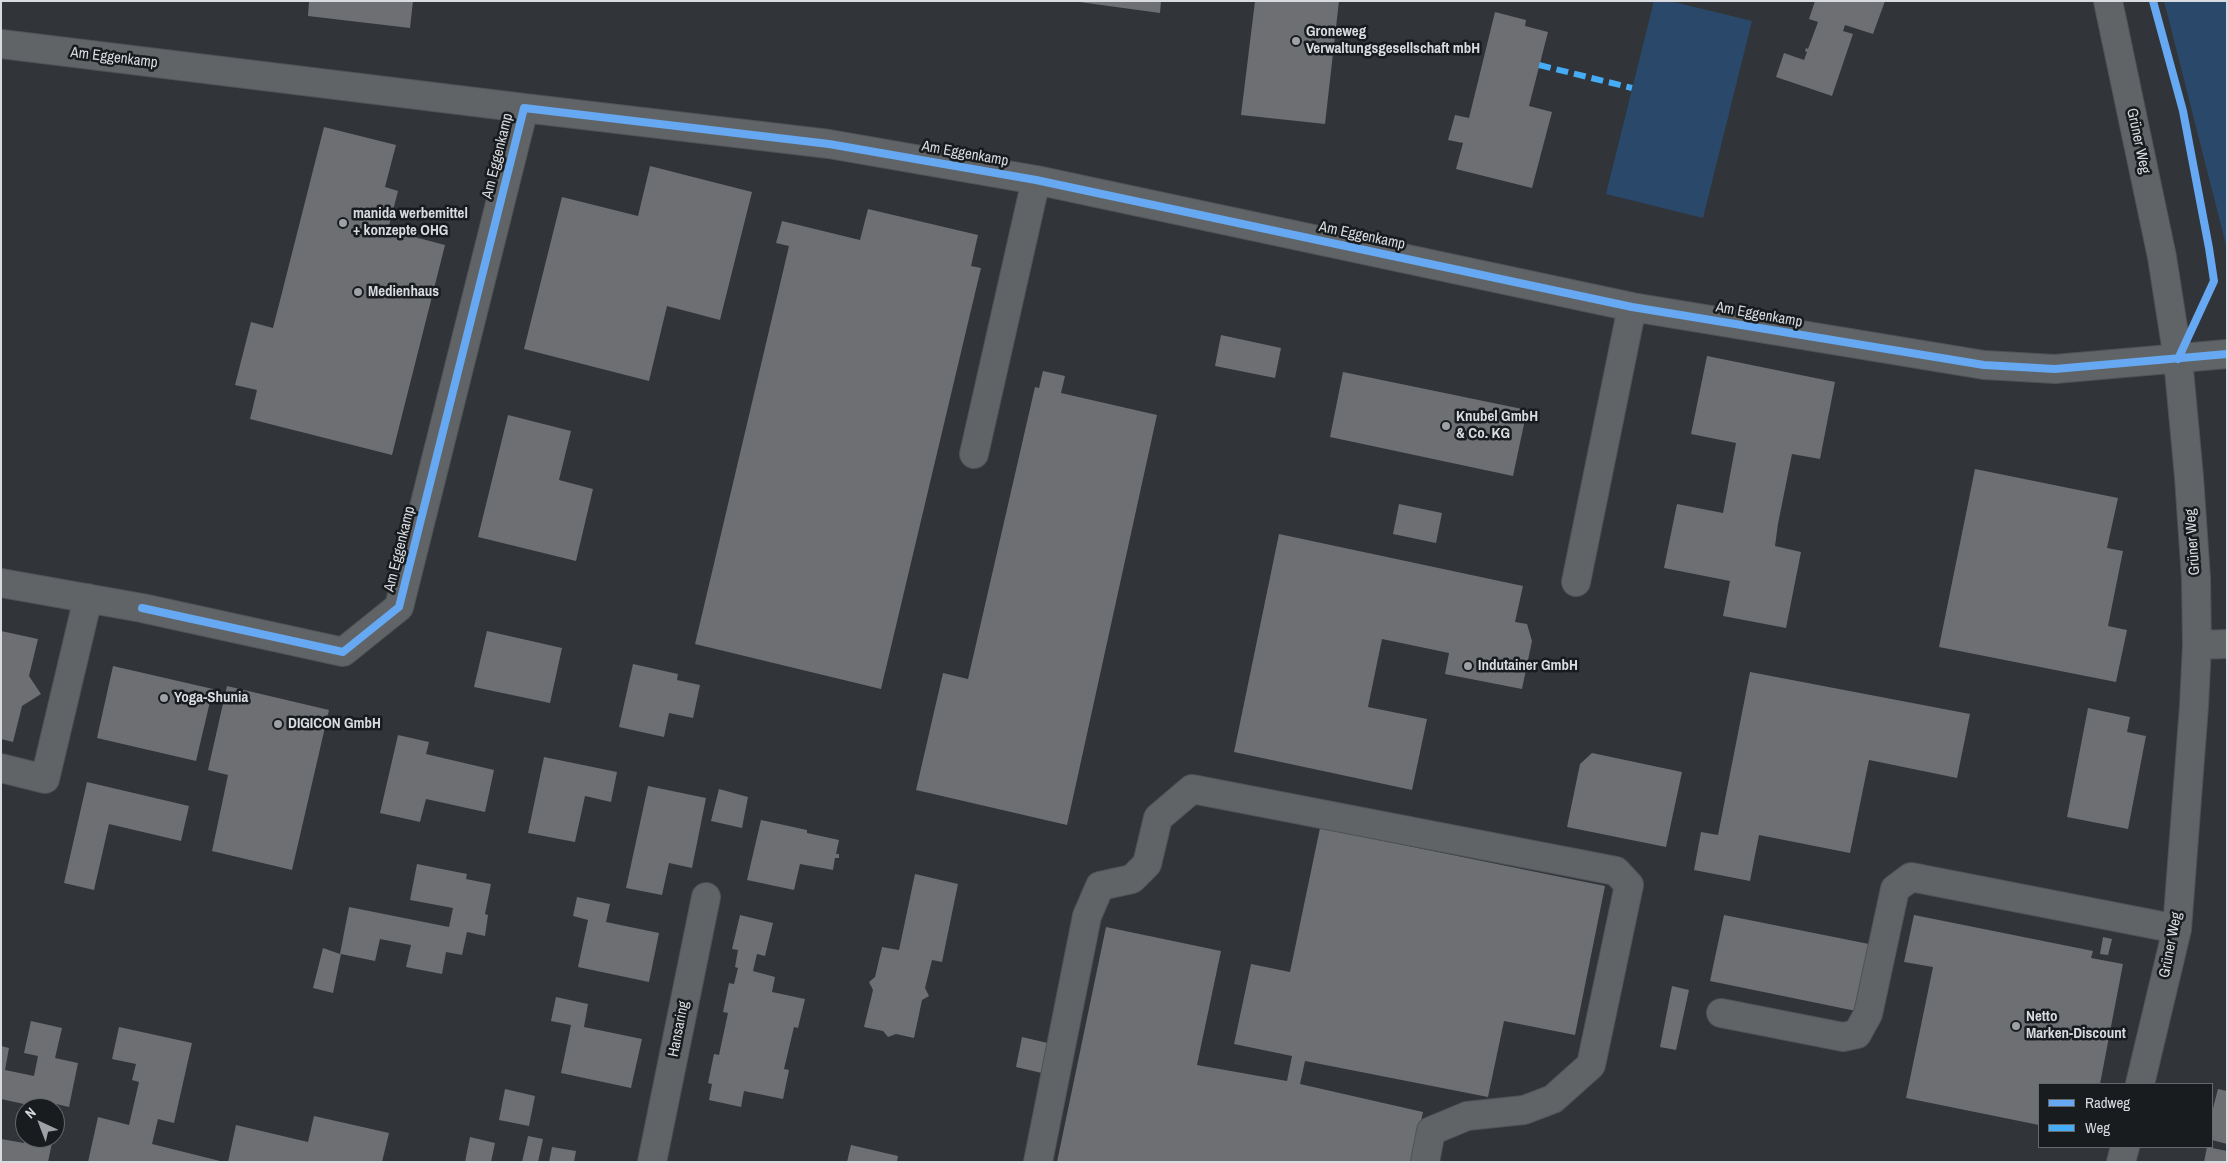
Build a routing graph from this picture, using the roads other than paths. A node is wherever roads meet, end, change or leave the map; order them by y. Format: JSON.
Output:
{"nodes":[{"id":1,"x":2108,"y":1,"type":"edge"},
{"id":2,"x":1,"y":44,"type":"edge"},
{"id":3,"x":524,"y":108,"type":"junction"},
{"id":4,"x":1036,"y":180,"type":"junction"},
{"id":5,"x":1632,"y":307,"type":"junction"},
{"id":6,"x":2227,"y":354,"type":"edge"},
{"id":7,"x":2178,"y":359,"type":"junction"},
{"id":8,"x":974,"y":454,"type":"dead end"},
{"id":9,"x":1576,"y":582,"type":"dead end"},
{"id":10,"x":1,"y":583,"type":"edge"},
{"id":11,"x":88,"y":598,"type":"junction"},
{"id":12,"x":2227,"y":644,"type":"edge"},
{"id":13,"x":2197,"y":645,"type":"junction"},
{"id":14,"x":1,"y":768,"type":"edge"},
{"id":15,"x":706,"y":897,"type":"dead end"},
{"id":16,"x":2177,"y":929,"type":"junction"},
{"id":17,"x":1721,"y":1013,"type":"dead end"},
{"id":18,"x":2140,"y":1083,"type":"edge"},
{"id":19,"x":2125,"y":1148,"type":"edge"},
{"id":20,"x":652,"y":1162,"type":"edge"},
{"id":21,"x":1038,"y":1162,"type":"edge"},
{"id":22,"x":1425,"y":1162,"type":"edge"},
{"id":23,"x":2121,"y":1162,"type":"edge"}],
"edges":[{"from":1,"to":7,"type":"street","name":"Grüner Weg"},
{"from":2,"to":3,"type":"street","name":"Am Eggenkamp"},
{"from":3,"to":4,"type":"street","name":"Am Eggenkamp"},
{"from":3,"to":11,"type":"street","name":"Am Eggenkamp"},
{"from":4,"to":5,"type":"street","name":"Am Eggenkamp"},
{"from":4,"to":8,"type":"street"},
{"from":5,"to":7,"type":"street","name":"Am Eggenkamp"},
{"from":5,"to":9,"type":"street"},
{"from":6,"to":7,"type":"street","name":"Am Eggenkamp"},
{"from":7,"to":13,"type":"street","name":"Grüner Weg"},
{"from":10,"to":11,"type":"street"},
{"from":11,"to":14,"type":"street"},
{"from":12,"to":13,"type":"street"},
{"from":13,"to":16,"type":"street","name":"Grüner Weg"},
{"from":15,"to":20,"type":"street","name":"Hansaring"},
{"from":16,"to":17,"type":"street"},
{"from":16,"to":18,"type":"street","name":"Grüner Weg"},
{"from":19,"to":23,"type":"street"},
{"from":21,"to":22,"type":"street"}]}
